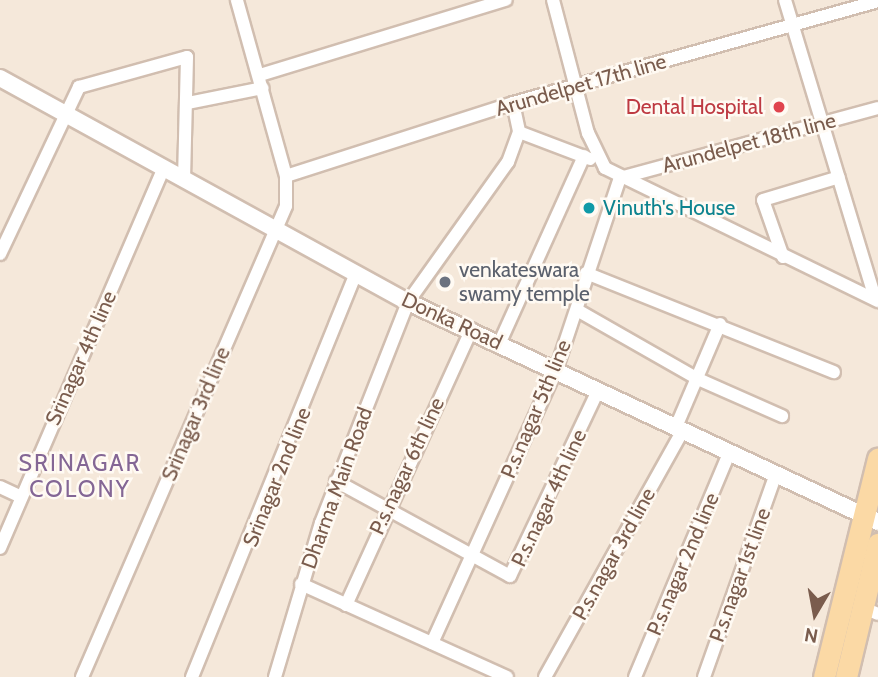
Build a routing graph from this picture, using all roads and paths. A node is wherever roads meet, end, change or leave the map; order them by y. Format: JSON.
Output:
{"nodes":[{"id":1,"x":237,"y":0,"type":"edge"},
{"id":2,"x":506,"y":0,"type":"edge"},
{"id":3,"x":553,"y":0,"type":"edge"},
{"id":4,"x":785,"y":0,"type":"edge"},
{"id":5,"x":878,"y":1,"type":"edge"},
{"id":6,"x":792,"y":26,"type":"junction"},
{"id":7,"x":0,"y":78,"type":"edge"},
{"id":8,"x":261,"y":82,"type":"junction"},
{"id":9,"x":577,"y":85,"type":"junction"},
{"id":10,"x":188,"y":103,"type":"junction"},
{"id":11,"x":513,"y":103,"type":"junction"},
{"id":12,"x":878,"y":108,"type":"edge"},
{"id":13,"x":63,"y":110,"type":"junction"},
{"id":14,"x":823,"y":123,"type":"junction"},
{"id":15,"x":519,"y":132,"type":"junction"},
{"id":16,"x":584,"y":156,"type":"junction"},
{"id":17,"x":164,"y":168,"type":"junction"},
{"id":18,"x":605,"y":168,"type":"junction"},
{"id":19,"x":286,"y":176,"type":"junction"},
{"id":20,"x":839,"y":177,"type":"junction"},
{"id":21,"x":620,"y":178,"type":"junction"},
{"id":22,"x":184,"y":179,"type":"junction"},
{"id":23,"x":276,"y":229,"type":"junction"},
{"id":24,"x":0,"y":254,"type":"edge"},
{"id":25,"x":783,"y":257,"type":"junction"},
{"id":26,"x":586,"y":273,"type":"junction"},
{"id":27,"x":356,"y":274,"type":"junction"},
{"id":28,"x":876,"y":300,"type":"edge"},
{"id":29,"x":408,"y":302,"type":"junction"},
{"id":30,"x":577,"y":310,"type":"junction"},
{"id":31,"x":720,"y":324,"type":"junction"},
{"id":32,"x":472,"y":329,"type":"junction"},
{"id":33,"x":500,"y":342,"type":"junction"},
{"id":34,"x":556,"y":370,"type":"junction"},
{"id":35,"x":834,"y":372,"type":"dead end"},
{"id":36,"x":698,"y":379,"type":"junction"},
{"id":37,"x":598,"y":391,"type":"junction"},
{"id":38,"x":782,"y":416,"type":"dead end"},
{"id":39,"x":679,"y":428,"type":"junction"},
{"id":40,"x":730,"y":451,"type":"junction"},
{"id":41,"x":878,"y":459,"type":"edge"},
{"id":42,"x":776,"y":474,"type":"junction"},
{"id":43,"x":336,"y":481,"type":"junction"},
{"id":44,"x":0,"y":487,"type":"edge"},
{"id":45,"x":21,"y":497,"type":"junction"},
{"id":46,"x":385,"y":509,"type":"junction"},
{"id":47,"x":871,"y":519,"type":"edge"},
{"id":48,"x":878,"y":544,"type":"edge"},
{"id":49,"x":0,"y":548,"type":"edge"},
{"id":50,"x":471,"y":556,"type":"junction"},
{"id":51,"x":301,"y":584,"type":"junction"},
{"id":52,"x":346,"y":605,"type":"junction"},
{"id":53,"x":871,"y":611,"type":"edge"},
{"id":54,"x":432,"y":643,"type":"junction"},
{"id":55,"x":82,"y":677,"type":"edge"},
{"id":56,"x":192,"y":677,"type":"edge"},
{"id":57,"x":275,"y":677,"type":"edge"},
{"id":58,"x":508,"y":677,"type":"edge"},
{"id":59,"x":545,"y":677,"type":"edge"},
{"id":60,"x":635,"y":677,"type":"edge"},
{"id":61,"x":704,"y":677,"type":"edge"},
{"id":62,"x":824,"y":677,"type":"edge"},
{"id":63,"x":846,"y":677,"type":"edge"}],
"edges":[{"from":1,"to":8,"type":"street","name":"Srinagar 3rd line"},
{"from":2,"to":8,"type":"street"},
{"from":3,"to":9,"type":"street"},
{"from":4,"to":6,"type":"street"},
{"from":5,"to":6,"type":"street","name":"Arundelpet 17th line"},
{"from":6,"to":9,"type":"street","name":"Arundelpet 17th line"},
{"from":6,"to":14,"type":"street"},
{"from":7,"to":13,"type":"street","name":"Donka Road"},
{"from":8,"to":10,"type":"street"},
{"from":8,"to":19,"type":"street","name":"Srinagar 3rd line"},
{"from":9,"to":11,"type":"street","name":"Arundelpet 17th line"},
{"from":9,"to":18,"type":"street"},
{"from":10,"to":13,"type":"street"},
{"from":10,"to":22,"type":"street"},
{"from":11,"to":15,"type":"street"},
{"from":11,"to":19,"type":"street","name":"Arundelpet 17th line"},
{"from":12,"to":14,"type":"street","name":"Arundelpet 18th line"},
{"from":13,"to":17,"type":"street","name":"Donka Road"},
{"from":13,"to":24,"type":"street"},
{"from":14,"to":20,"type":"street"},
{"from":14,"to":21,"type":"street","name":"Arundelpet 18th line"},
{"from":15,"to":16,"type":"street"},
{"from":15,"to":29,"type":"street","name":"Dharma Main Road"},
{"from":16,"to":18,"type":"street"},
{"from":16,"to":33,"type":"street"},
{"from":17,"to":22,"type":"street","name":"Donka Road"},
{"from":17,"to":45,"type":"street","name":"Srinagar 4th line"},
{"from":18,"to":21,"type":"street"},
{"from":19,"to":23,"type":"street","name":"Srinagar 3rd line"},
{"from":20,"to":25,"type":"street"},
{"from":20,"to":28,"type":"street"},
{"from":21,"to":25,"type":"street"},
{"from":21,"to":26,"type":"street","name":"P.s.nagar 5th line"},
{"from":22,"to":23,"type":"street","name":"Donka Road"},
{"from":23,"to":27,"type":"street","name":"Donka Road"},
{"from":23,"to":55,"type":"street","name":"Srinagar 3rd line"},
{"from":25,"to":28,"type":"street"},
{"from":26,"to":30,"type":"street","name":"P.s.nagar 5th line"},
{"from":26,"to":31,"type":"street"},
{"from":27,"to":29,"type":"street","name":"Donka Road"},
{"from":27,"to":56,"type":"street","name":"Srinagar 2nd line"},
{"from":29,"to":32,"type":"street","name":"Donka Road"},
{"from":29,"to":43,"type":"street","name":"Dharma Main Road"},
{"from":30,"to":34,"type":"street","name":"P.s.nagar 5th line"},
{"from":30,"to":36,"type":"street"},
{"from":31,"to":35,"type":"street"},
{"from":31,"to":36,"type":"street","name":"P.s.nagar 3rd line"},
{"from":32,"to":33,"type":"street","name":"Donka Road"},
{"from":32,"to":46,"type":"street","name":"P.s.nagar 6th line"},
{"from":33,"to":34,"type":"street","name":"Donka Road"},
{"from":34,"to":37,"type":"street","name":"Donka Road"},
{"from":34,"to":50,"type":"street","name":"P.s.nagar 5th line"},
{"from":36,"to":38,"type":"street"},
{"from":36,"to":39,"type":"street","name":"P.s.nagar 3rd line"},
{"from":37,"to":39,"type":"street","name":"Donka Road"},
{"from":37,"to":50,"type":"street","name":"P.s.nagar 4th line"},
{"from":39,"to":40,"type":"street","name":"Donka Road"},
{"from":39,"to":59,"type":"street","name":"P.s.nagar 3rd line"},
{"from":40,"to":42,"type":"street","name":"Donka Road"},
{"from":40,"to":60,"type":"street","name":"P.s.nagar 2nd line"},
{"from":41,"to":47,"type":"main road"},
{"from":42,"to":47,"type":"street","name":"Donka Road"},
{"from":42,"to":61,"type":"street","name":"P.s.nagar 1st line"},
{"from":43,"to":46,"type":"street","name":"P.s.nagar 4th line"},
{"from":43,"to":51,"type":"street","name":"Dharma Main Road"},
{"from":44,"to":45,"type":"street"},
{"from":45,"to":49,"type":"street","name":"Srinagar 4th line"},
{"from":46,"to":50,"type":"street","name":"P.s.nagar 4th line"},
{"from":46,"to":52,"type":"street","name":"P.s.nagar 6th line"},
{"from":47,"to":62,"type":"main road"},
{"from":48,"to":53,"type":"main road"},
{"from":50,"to":54,"type":"street","name":"P.s.nagar 5th line"},
{"from":51,"to":52,"type":"street"},
{"from":51,"to":57,"type":"street","name":"Dharma Main Road"},
{"from":52,"to":54,"type":"street"},
{"from":53,"to":63,"type":"main road"},
{"from":54,"to":58,"type":"street"}]}
